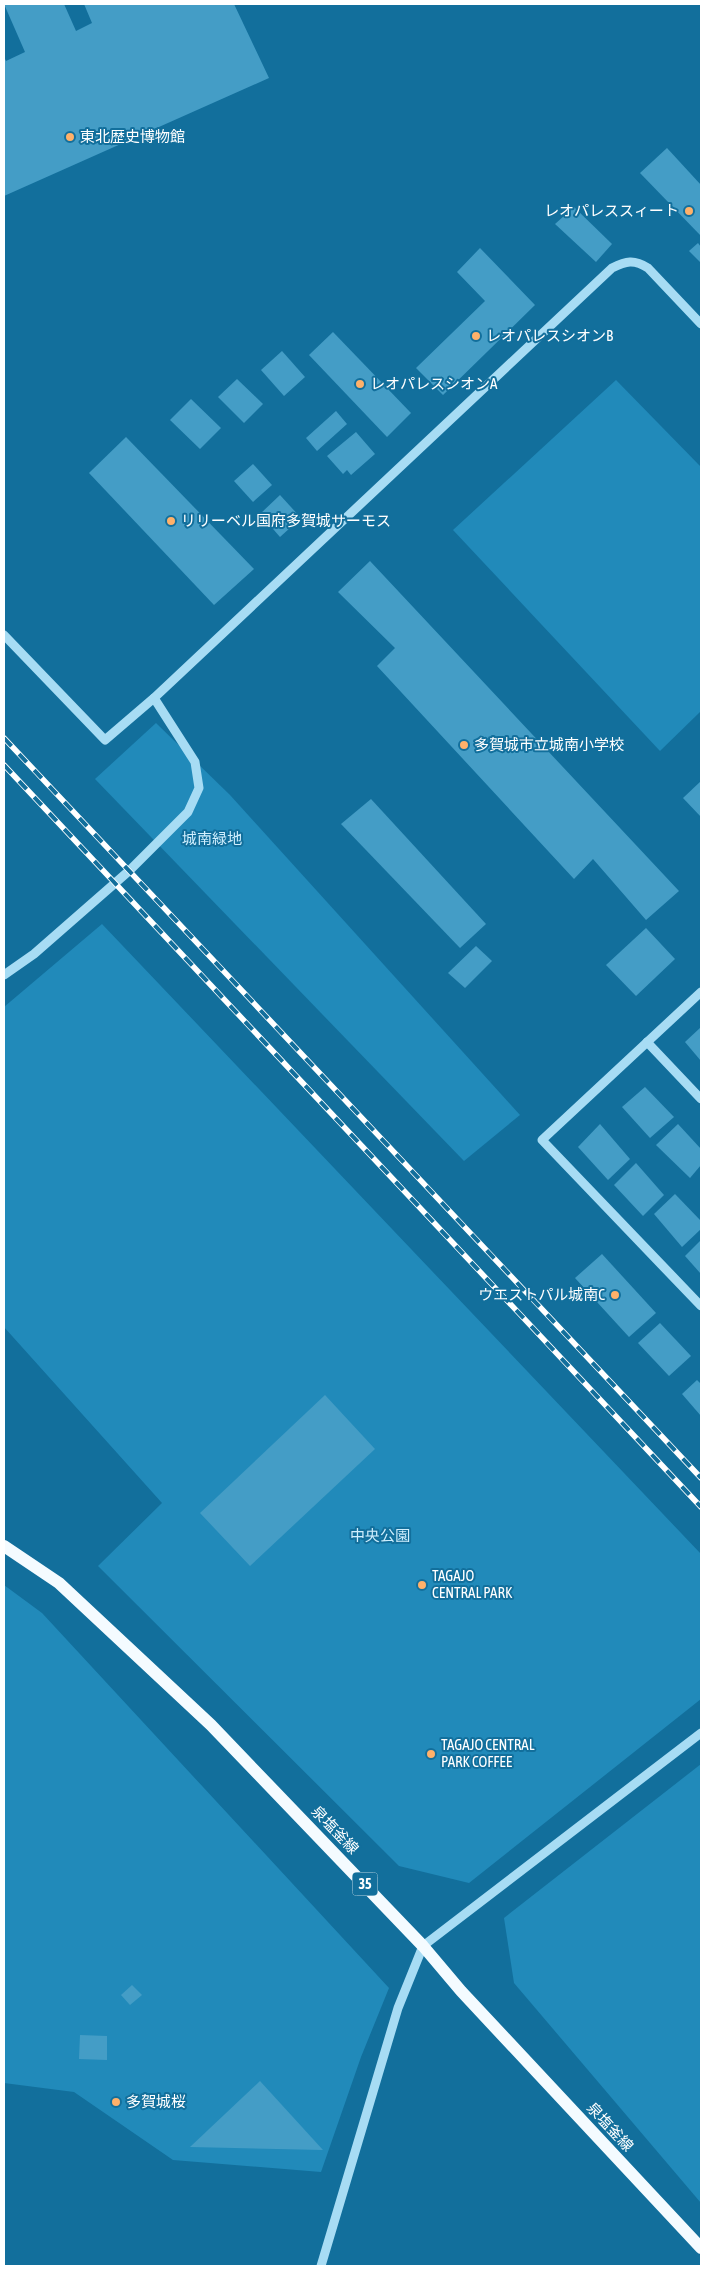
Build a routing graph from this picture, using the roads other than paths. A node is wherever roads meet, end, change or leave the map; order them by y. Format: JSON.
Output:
{"nodes":[{"id":1,"x":701,"y":324,"type":"edge"},
{"id":2,"x":4,"y":634,"type":"edge"},
{"id":3,"x":154,"y":698,"type":"junction"},
{"id":4,"x":4,"y":975,"type":"edge"},
{"id":5,"x":701,"y":992,"type":"edge"},
{"id":6,"x":647,"y":1042,"type":"junction"},
{"id":7,"x":701,"y":1099,"type":"edge"},
{"id":8,"x":701,"y":1306,"type":"edge"},
{"id":9,"x":4,"y":1546,"type":"edge"},
{"id":10,"x":701,"y":1733,"type":"edge"},
{"id":11,"x":423,"y":1946,"type":"junction"},
{"id":12,"x":701,"y":2248,"type":"edge"},
{"id":13,"x":321,"y":2266,"type":"edge"}],
"edges":[{"from":1,"to":3,"type":"street"},
{"from":2,"to":3,"type":"street"},
{"from":3,"to":4,"type":"street"},
{"from":5,"to":6,"type":"street"},
{"from":6,"to":7,"type":"street"},
{"from":6,"to":8,"type":"street"},
{"from":9,"to":11,"type":"main road","name":"泉塩釜線","number":"35"},
{"from":10,"to":11,"type":"street"},
{"from":11,"to":12,"type":"main road","name":"泉塩釜線","number":"35"},
{"from":11,"to":13,"type":"street"}]}
